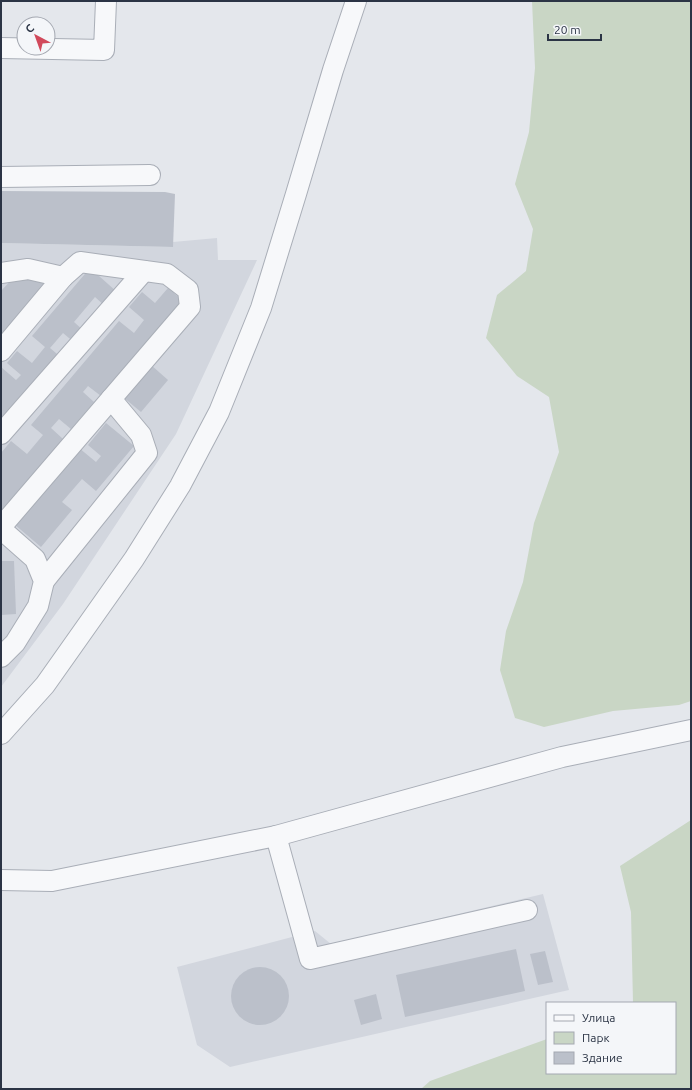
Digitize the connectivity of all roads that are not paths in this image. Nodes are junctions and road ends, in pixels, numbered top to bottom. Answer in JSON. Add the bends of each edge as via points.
{"nodes":[{"id":1,"x":106,"y":1,"type":"edge"},
{"id":2,"x":356,"y":1,"type":"edge"},
{"id":3,"x":1,"y":48,"type":"edge"},
{"id":4,"x":150,"y":176,"type":"dead end"},
{"id":5,"x":1,"y":177,"type":"edge"},
{"id":6,"x":144,"y":271,"type":"junction"},
{"id":7,"x":1,"y":273,"type":"edge"},
{"id":8,"x":63,"y":277,"type":"junction"},
{"id":9,"x":1,"y":351,"type":"edge"},
{"id":10,"x":111,"y":399,"type":"junction"},
{"id":11,"x":1,"y":434,"type":"edge"},
{"id":12,"x":1,"y":528,"type":"edge"},
{"id":13,"x":44,"y":581,"type":"junction"},
{"id":14,"x":1,"y":657,"type":"edge"},
{"id":15,"x":691,"y":730,"type":"edge"},
{"id":16,"x":1,"y":734,"type":"edge"},
{"id":17,"x":276,"y":836,"type":"junction"},
{"id":18,"x":1,"y":880,"type":"edge"},
{"id":19,"x":528,"y":910,"type":"dead end"}],
"edges":[{"from":1,"to":3,"type":"street","via":[[104,50]]},
{"from":2,"to":16,"type":"street","via":[[260,308],[219,412],[180,486],[134,559],[45,685]]},
{"from":4,"to":5,"type":"street"},
{"from":6,"to":8,"type":"street","via":[[80,262]]},
{"from":6,"to":10,"type":"street","via":[[166,274],[188,290],[190,307]]},
{"from":6,"to":11,"type":"street"},
{"from":7,"to":8,"type":"street","via":[[28,269]]},
{"from":8,"to":9,"type":"street"},
{"from":10,"to":12,"type":"street"},
{"from":10,"to":13,"type":"street","via":[[141,435],[147,453]]},
{"from":12,"to":13,"type":"street","via":[[35,559]]},
{"from":13,"to":14,"type":"street","via":[[38,606],[15,643]]},
{"from":15,"to":17,"type":"street","via":[[562,757]]},
{"from":17,"to":18,"type":"street","via":[[52,881]]},
{"from":17,"to":19,"type":"street","via":[[310,959]]}]}
